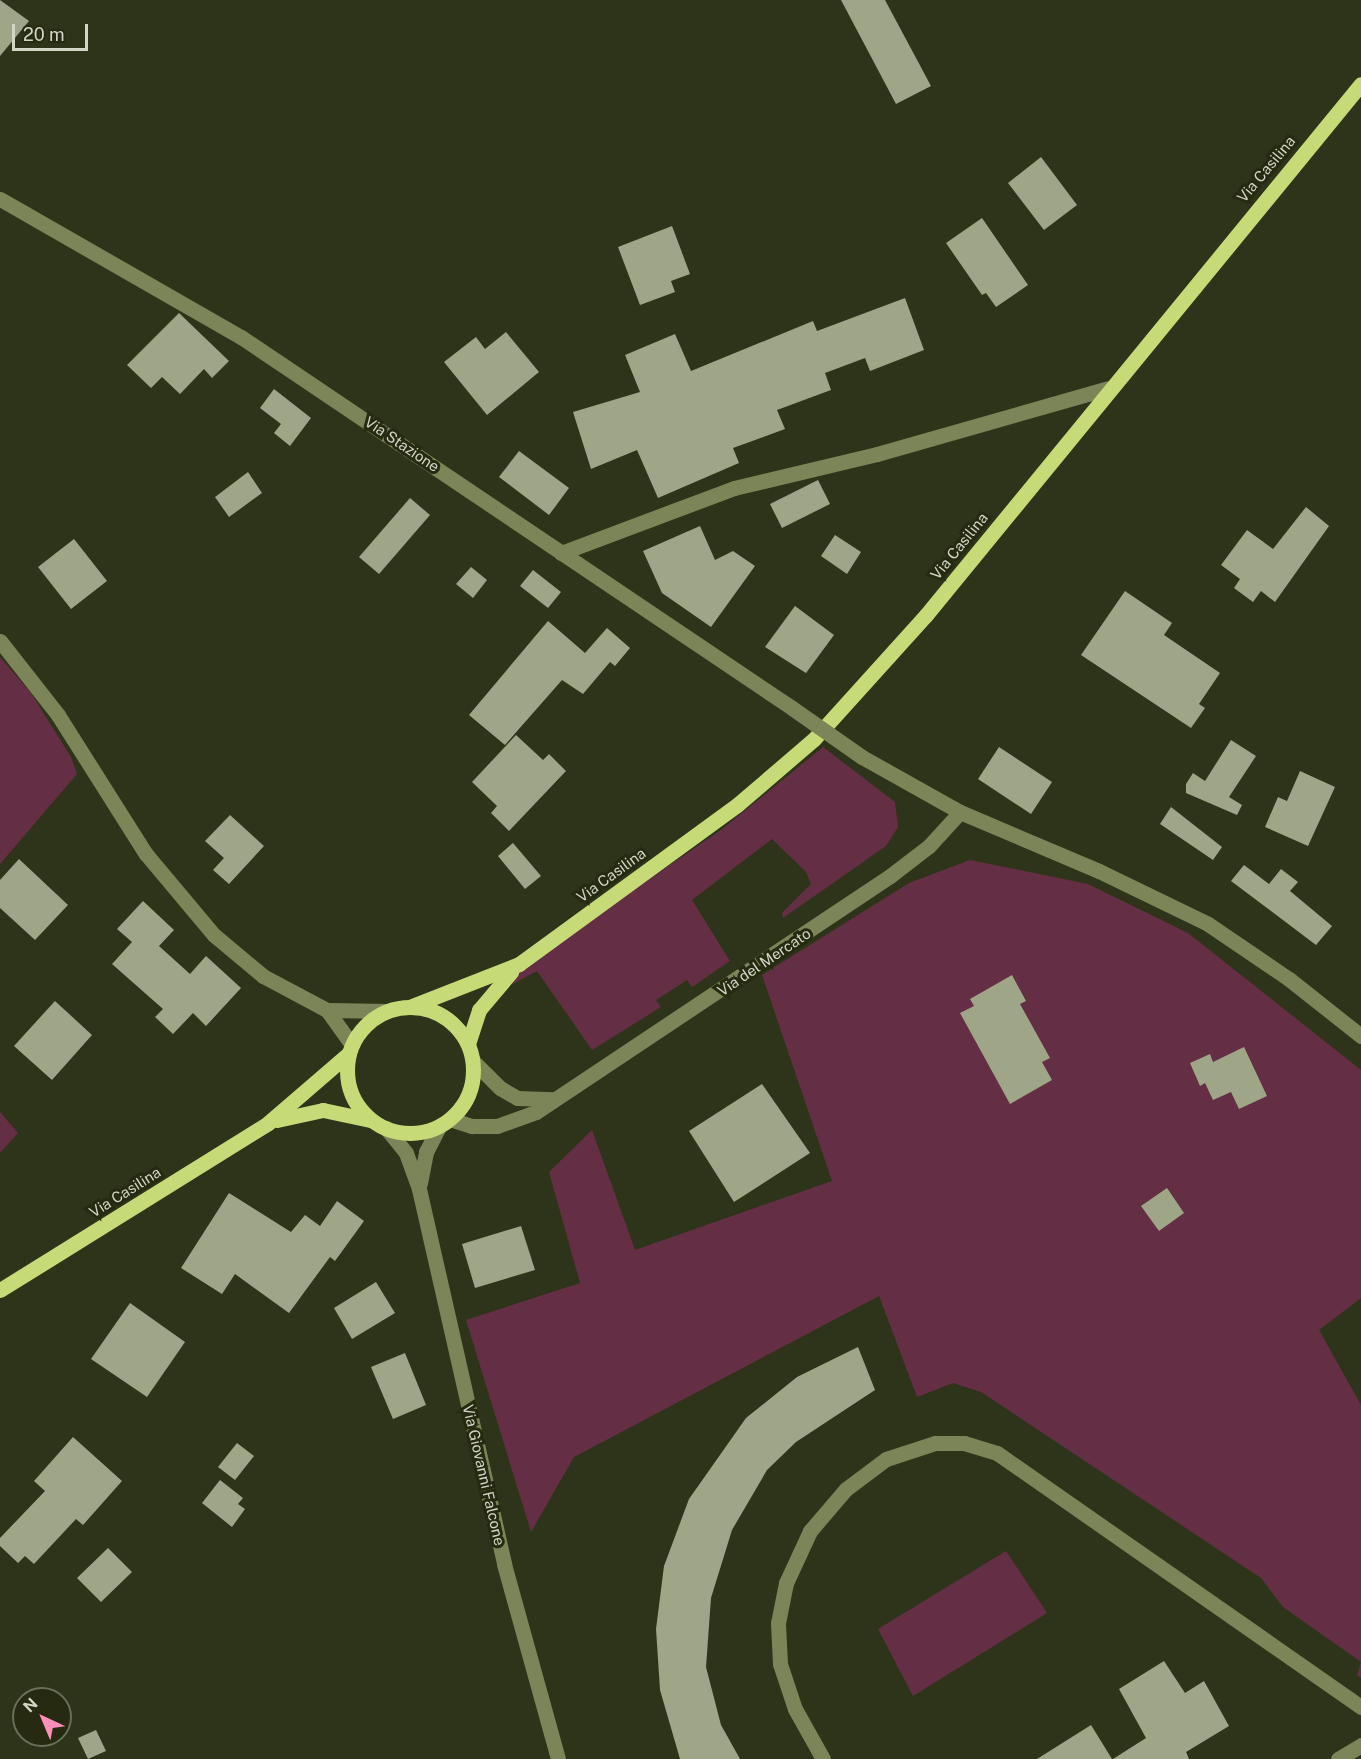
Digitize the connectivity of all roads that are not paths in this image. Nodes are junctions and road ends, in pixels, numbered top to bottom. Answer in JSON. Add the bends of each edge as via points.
{"nodes":[{"id":1,"x":1361,"y":84,"type":"edge"},
{"id":2,"x":0,"y":199,"type":"edge"},
{"id":3,"x":1108,"y":388,"type":"junction"},
{"id":4,"x":561,"y":553,"type":"junction"},
{"id":5,"x":0,"y":641,"type":"edge"},
{"id":6,"x":960,"y":812,"type":"junction"},
{"id":7,"x":519,"y":964,"type":"junction"},
{"id":8,"x":412,"y":1006,"type":"junction"},
{"id":9,"x":327,"y":1010,"type":"junction"},
{"id":10,"x":388,"y":1011,"type":"junction"},
{"id":11,"x":1361,"y":1036,"type":"edge"},
{"id":12,"x":468,"y":1044,"type":"junction"},
{"id":13,"x":351,"y":1049,"type":"junction"},
{"id":14,"x":473,"y":1061,"type":"junction"},
{"id":15,"x":556,"y":1099,"type":"junction"},
{"id":16,"x":445,"y":1122,"type":"junction"},
{"id":17,"x":268,"y":1124,"type":"junction"},
{"id":18,"x":379,"y":1124,"type":"junction"},
{"id":19,"x":419,"y":1189,"type":"junction"},
{"id":20,"x":0,"y":1290,"type":"edge"},
{"id":21,"x":1361,"y":1707,"type":"edge"},
{"id":22,"x":1361,"y":1745,"type":"edge"},
{"id":23,"x":558,"y":1759,"type":"edge"},
{"id":24,"x":823,"y":1759,"type":"edge"},
{"id":25,"x":1338,"y":1759,"type":"edge"}],
"edges":[{"from":1,"to":3,"type":"main road","name":"Via Casilina"},
{"from":2,"to":4,"type":"street","name":"Via Stazione","via":[[241,337]]},
{"from":3,"to":4,"type":"street","via":[[877,454],[734,488]]},
{"from":3,"to":7,"type":"main road","name":"Via Casilina","via":[[914,630],[814,739],[737,805]]},
{"from":4,"to":6,"type":"street","name":"Via Stazione","bridge":true,"via":[[862,757]]},
{"from":5,"to":9,"type":"street","via":[[58,715],[137,841],[200,920],[263,976]]},
{"from":6,"to":11,"type":"street","name":"Via Stazione","via":[[1099,870],[1208,924],[1289,979]]},
{"from":6,"to":15,"type":"street","name":"Via del Mercato","via":[[934,841],[897,871]]},
{"from":7,"to":8,"type":"main road","name":"Via Casilina"},
{"from":7,"to":12,"type":"main road","name":"Via Casilina","via":[[479,1010]]},
{"from":8,"to":10,"type":"main road"},
{"from":8,"to":12,"type":"main road","via":[[446,1017]]},
{"from":9,"to":10,"type":"street"},
{"from":9,"to":13,"type":"street"},
{"from":10,"to":13,"type":"main road","via":[[367,1025]]},
{"from":12,"to":14,"type":"main road"},
{"from":13,"to":17,"type":"main road","name":"Via Casilina"},
{"from":13,"to":18,"type":"main road","via":[[351,1091]]},
{"from":14,"to":15,"type":"street","via":[[500,1088],[517,1098],[533,1102]]},
{"from":14,"to":16,"type":"main road","via":[[472,1083],[464,1103]]},
{"from":15,"to":16,"type":"street","name":"Via del Mercato","via":[[524,1119],[497,1126]]},
{"from":16,"to":18,"type":"main road","via":[[404,1133]]},
{"from":16,"to":19,"type":"street","name":"Via Giovanni Falcone","via":[[426,1152]]},
{"from":17,"to":18,"type":"main road","name":"Via Casilina","via":[[314,1110],[338,1111]]},
{"from":17,"to":20,"type":"main road","name":"Via Casilina"},
{"from":18,"to":19,"type":"street","name":"Via Giovanni Falcone","via":[[406,1153]]},
{"from":19,"to":23,"type":"street","name":"Via Giovanni Falcone","via":[[506,1574]]},
{"from":21,"to":24,"type":"street","via":[[997,1453],[964,1443],[935,1443],[886,1459],[846,1489],[810,1532],[786,1583],[778,1623],[780,1664],[792,1702]]},
{"from":22,"to":25,"type":"street"}]}
